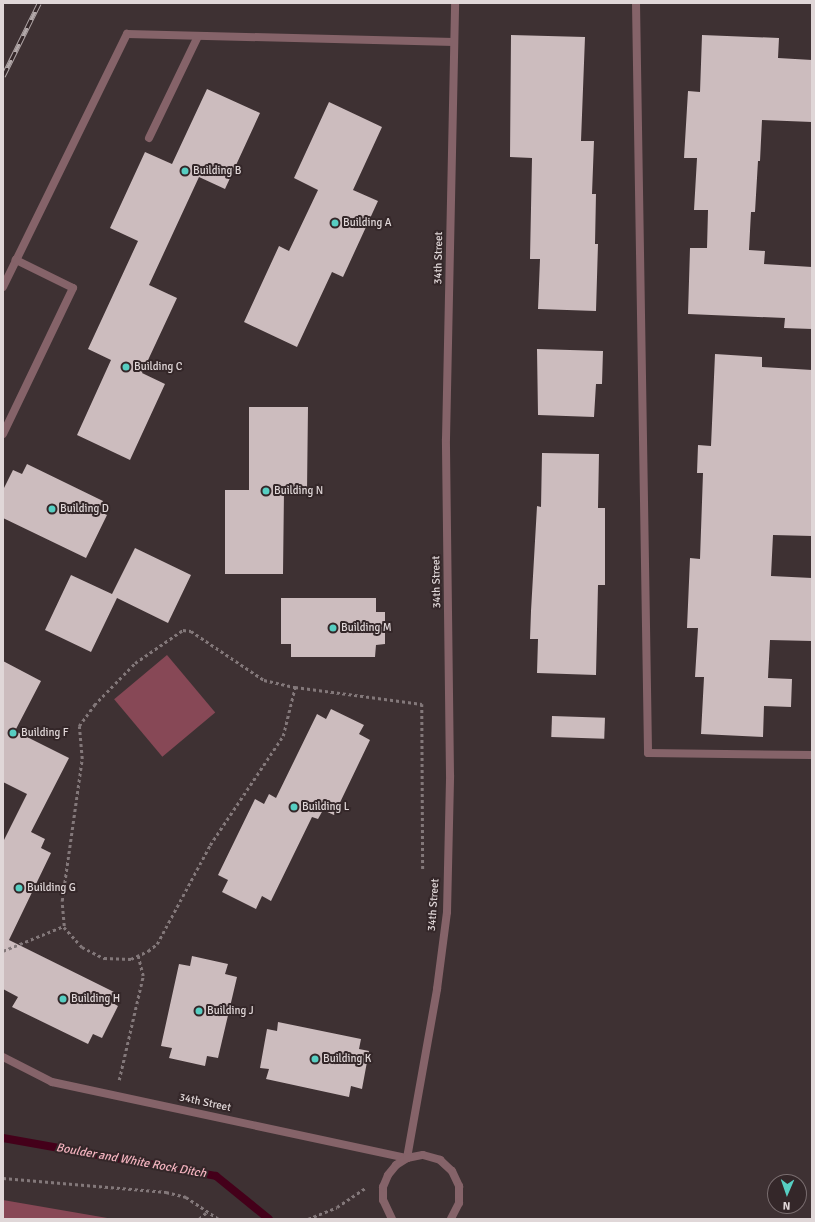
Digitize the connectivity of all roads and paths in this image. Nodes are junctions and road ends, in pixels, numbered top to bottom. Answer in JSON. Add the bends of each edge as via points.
{"nodes":[{"id":1,"x":455,"y":3,"type":"edge"},
{"id":2,"x":636,"y":3,"type":"edge"},
{"id":3,"x":198,"y":36,"type":"junction"},
{"id":4,"x":454,"y":42,"type":"junction"},
{"id":5,"x":149,"y":138,"type":"dead end"},
{"id":6,"x":16,"y":260,"type":"junction"},
{"id":7,"x":3,"y":287,"type":"edge"},
{"id":8,"x":3,"y":434,"type":"edge"},
{"id":9,"x":295,"y":687,"type":"junction"},
{"id":10,"x":812,"y":755,"type":"edge"},
{"id":11,"x":423,"y":869,"type":"dead end"},
{"id":12,"x":64,"y":926,"type":"junction"},
{"id":13,"x":3,"y":951,"type":"edge"},
{"id":14,"x":138,"y":956,"type":"junction"},
{"id":15,"x":3,"y":1057,"type":"edge"},
{"id":16,"x":117,"y":1096,"type":"junction"},
{"id":17,"x":407,"y":1158,"type":"junction"},
{"id":18,"x":3,"y":1178,"type":"edge"},
{"id":19,"x":369,"y":1185,"type":"dead end"},
{"id":20,"x":208,"y":1211,"type":"junction"},
{"id":21,"x":199,"y":1219,"type":"edge"},
{"id":22,"x":219,"y":1219,"type":"edge"},
{"id":23,"x":308,"y":1219,"type":"edge"},
{"id":24,"x":392,"y":1219,"type":"edge"},
{"id":25,"x":451,"y":1219,"type":"edge"}],
"edges":[{"from":1,"to":4,"type":"street","name":"34th Street"},
{"from":2,"to":10,"type":"street","via":[[648,753]]},
{"from":3,"to":4,"type":"street"},
{"from":3,"to":5,"type":"street"},
{"from":3,"to":6,"type":"street","via":[[127,34]]},
{"from":4,"to":17,"type":"street","name":"34th Street","via":[[446,439],[450,775],[447,912],[437,989]]},
{"from":6,"to":7,"type":"street"},
{"from":6,"to":8,"type":"street","via":[[73,288]]},
{"from":9,"to":11,"type":"path","via":[[422,704]]},
{"from":9,"to":12,"type":"path","via":[[264,680],[191,630],[183,630],[135,663],[94,705],[79,726],[82,759],[62,901]]},
{"from":9,"to":14,"type":"path","via":[[283,736],[210,845],[157,944]]},
{"from":12,"to":13,"type":"path"},
{"from":12,"to":14,"type":"path","via":[[82,947],[96,955],[124,960]]},
{"from":14,"to":16,"type":"path","via":[[142,976]]},
{"from":15,"to":16,"type":"street","name":"34th Street","via":[[52,1082]]},
{"from":16,"to":17,"type":"street","name":"34th Street"},
{"from":17,"to":24,"type":"street","via":[[396,1165],[383,1187],[383,1200]]},
{"from":17,"to":25,"type":"street","name":"34th Street","via":[[423,1155],[440,1160],[452,1171],[459,1186],[459,1203]]},
{"from":18,"to":20,"type":"path","via":[[166,1192],[186,1197]]},
{"from":19,"to":23,"type":"path","via":[[337,1207]]},
{"from":20,"to":21,"type":"path"},
{"from":20,"to":22,"type":"path"}]}
